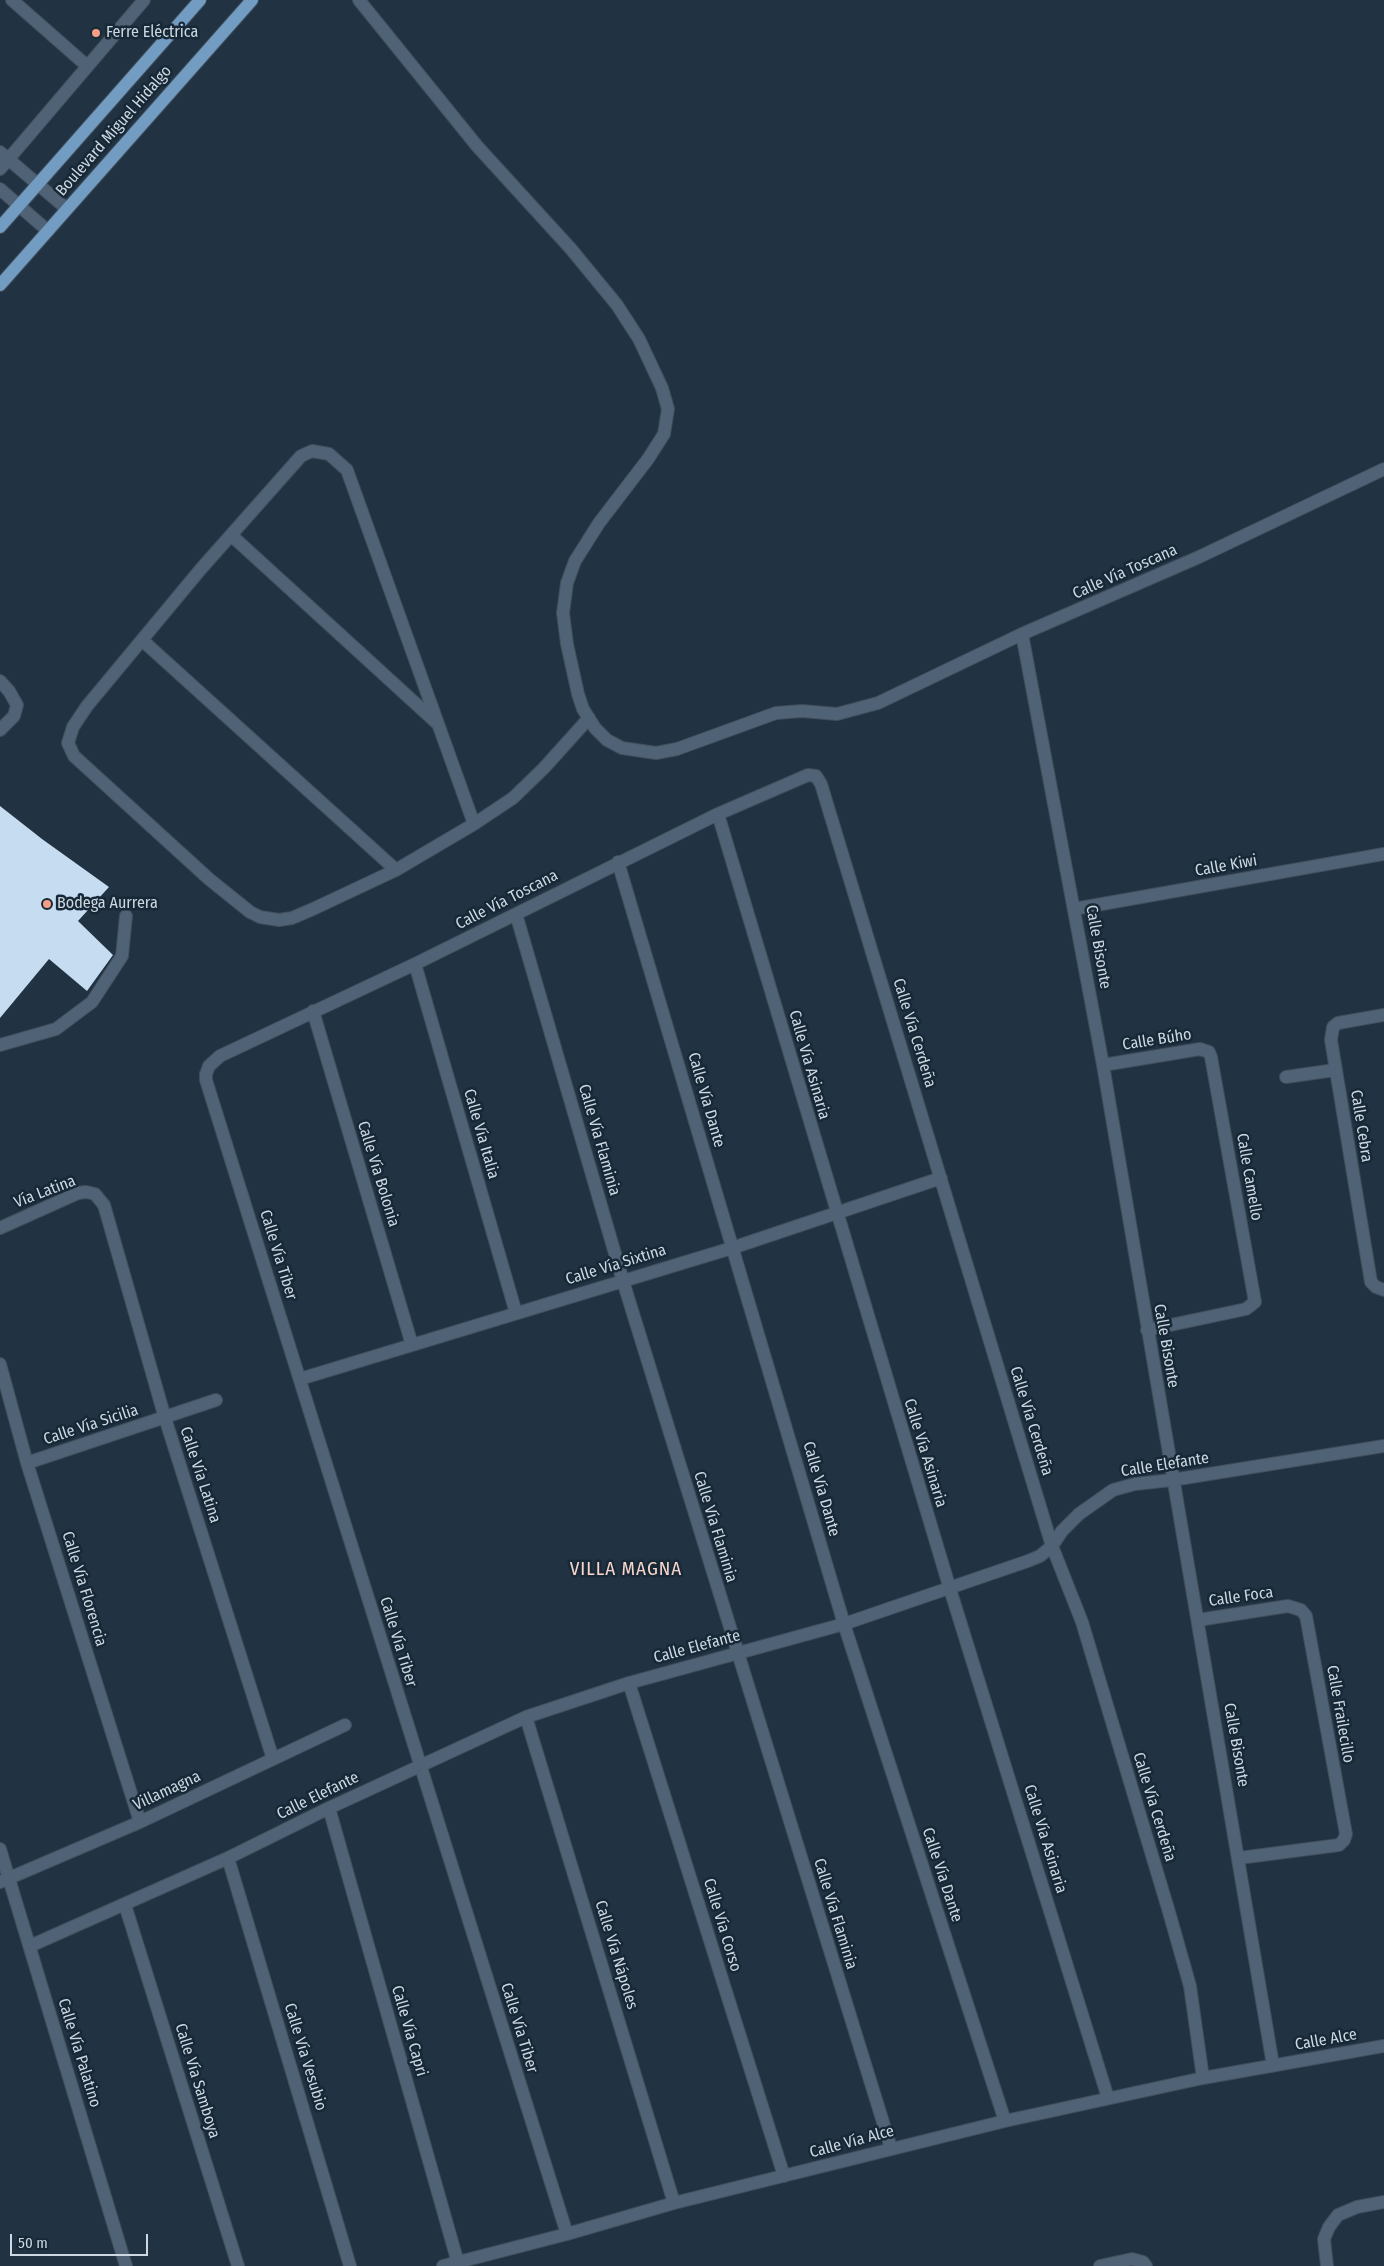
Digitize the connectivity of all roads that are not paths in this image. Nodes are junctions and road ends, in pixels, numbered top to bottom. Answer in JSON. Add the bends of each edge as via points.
{"nodes":[{"id":1,"x":12,"y":0,"type":"edge"},
{"id":2,"x":144,"y":0,"type":"edge"},
{"id":3,"x":200,"y":0,"type":"edge"},
{"id":4,"x":252,"y":0,"type":"edge"},
{"id":5,"x":359,"y":0,"type":"edge"},
{"id":6,"x":86,"y":66,"type":"junction"},
{"id":7,"x":3,"y":160,"type":"edge"},
{"id":8,"x":37,"y":184,"type":"junction"},
{"id":9,"x":0,"y":189,"type":"edge"},
{"id":10,"x":19,"y":205,"type":"junction"},
{"id":11,"x":67,"y":209,"type":"junction"},
{"id":12,"x":0,"y":227,"type":"edge"},
{"id":13,"x":48,"y":231,"type":"junction"},
{"id":14,"x":0,"y":285,"type":"edge"},
{"id":15,"x":1384,"y":469,"type":"edge"},
{"id":16,"x":231,"y":535,"type":"junction"},
{"id":17,"x":1022,"y":634,"type":"junction"},
{"id":18,"x":142,"y":640,"type":"junction"},
{"id":19,"x":0,"y":681,"type":"edge"},
{"id":20,"x":589,"y":718,"type":"junction"},
{"id":21,"x":439,"y":725,"type":"junction"},
{"id":22,"x":0,"y":730,"type":"edge"},
{"id":23,"x":816,"y":776,"type":"joint"},
{"id":24,"x":718,"y":814,"type":"junction"},
{"id":25,"x":474,"y":824,"type":"junction"},
{"id":26,"x":1384,"y":854,"type":"edge"},
{"id":27,"x":618,"y":862,"type":"junction"},
{"id":28,"x":396,"y":870,"type":"junction"},
{"id":29,"x":1074,"y":909,"type":"junction"},
{"id":30,"x":516,"y":914,"type":"junction"},
{"id":31,"x":126,"y":916,"type":"dead end"},
{"id":32,"x":415,"y":964,"type":"junction"},
{"id":33,"x":313,"y":1011,"type":"junction"},
{"id":34,"x":1384,"y":1015,"type":"edge"},
{"id":35,"x":0,"y":1044,"type":"edge"},
{"id":36,"x":1211,"y":1057,"type":"joint"},
{"id":37,"x":214,"y":1060,"type":"joint"},
{"id":38,"x":1103,"y":1065,"type":"junction"},
{"id":39,"x":1335,"y":1070,"type":"junction"},
{"id":40,"x":1286,"y":1077,"type":"dead end"},
{"id":41,"x":941,"y":1178,"type":"junction"},
{"id":42,"x":100,"y":1199,"type":"joint"},
{"id":43,"x":836,"y":1212,"type":"junction"},
{"id":44,"x":0,"y":1228,"type":"edge"},
{"id":45,"x":732,"y":1248,"type":"junction"},
{"id":46,"x":623,"y":1281,"type":"junction"},
{"id":47,"x":1384,"y":1290,"type":"edge"},
{"id":48,"x":516,"y":1313,"type":"junction"},
{"id":49,"x":1147,"y":1330,"type":"junction"},
{"id":50,"x":412,"y":1345,"type":"junction"},
{"id":51,"x":0,"y":1364,"type":"edge"},
{"id":52,"x":300,"y":1379,"type":"junction"},
{"id":53,"x":216,"y":1400,"type":"dead end"},
{"id":54,"x":165,"y":1418,"type":"junction"},
{"id":55,"x":1384,"y":1446,"type":"edge"},
{"id":56,"x":27,"y":1463,"type":"junction"},
{"id":57,"x":1172,"y":1480,"type":"junction"},
{"id":58,"x":1052,"y":1546,"type":"junction"},
{"id":59,"x":950,"y":1589,"type":"junction"},
{"id":60,"x":1288,"y":1606,"type":"joint"},
{"id":61,"x":1198,"y":1620,"type":"junction"},
{"id":62,"x":844,"y":1624,"type":"junction"},
{"id":63,"x":737,"y":1653,"type":"junction"},
{"id":64,"x":629,"y":1682,"type":"junction"},
{"id":65,"x":526,"y":1717,"type":"junction"},
{"id":66,"x":345,"y":1725,"type":"dead end"},
{"id":67,"x":273,"y":1759,"type":"junction"},
{"id":68,"x":420,"y":1766,"type":"junction"},
{"id":69,"x":329,"y":1808,"type":"junction"},
{"id":70,"x":140,"y":1822,"type":"junction"},
{"id":71,"x":0,"y":1849,"type":"edge"},
{"id":72,"x":228,"y":1858,"type":"junction"},
{"id":73,"x":1239,"y":1858,"type":"junction"},
{"id":74,"x":5,"y":1880,"type":"edge"},
{"id":75,"x":125,"y":1905,"type":"junction"},
{"id":76,"x":30,"y":1946,"type":"junction"},
{"id":77,"x":1384,"y":2046,"type":"edge"},
{"id":78,"x":1273,"y":2065,"type":"junction"},
{"id":79,"x":1202,"y":2078,"type":"junction"},
{"id":80,"x":1108,"y":2098,"type":"junction"},
{"id":81,"x":1005,"y":2121,"type":"junction"},
{"id":82,"x":891,"y":2148,"type":"junction"},
{"id":83,"x":784,"y":2176,"type":"junction"},
{"id":84,"x":1384,"y":2202,"type":"edge"},
{"id":85,"x":674,"y":2203,"type":"junction"},
{"id":86,"x":567,"y":2234,"type":"junction"},
{"id":87,"x":458,"y":2263,"type":"junction"},
{"id":88,"x":126,"y":2266,"type":"edge"},
{"id":89,"x":238,"y":2266,"type":"edge"},
{"id":90,"x":350,"y":2266,"type":"edge"},
{"id":91,"x":443,"y":2266,"type":"edge"},
{"id":92,"x":1100,"y":2266,"type":"edge"},
{"id":93,"x":1146,"y":2266,"type":"edge"},
{"id":94,"x":1327,"y":2266,"type":"edge"}],
"edges":[{"from":1,"to":6,"type":"street"},
{"from":2,"to":6,"type":"street"},
{"from":3,"to":8,"type":"main road","name":"Boulevard Miguel Hidalgo"},
{"from":4,"to":11,"type":"main road","name":"Boulevard Miguel Hidalgo"},
{"from":5,"to":20,"type":"street","name":"Calle Vía Toscana","via":[[477,146],[617,305],[639,339],[662,388],[668,409],[664,434],[574,561],[567,583],[563,613],[567,644],[578,694]]},
{"from":6,"to":7,"type":"street"},
{"from":7,"to":8,"type":"street"},
{"from":8,"to":10,"type":"main road","name":"Boulevard Miguel Hidalgo"},
{"from":8,"to":11,"type":"street"},
{"from":9,"to":10,"type":"street"},
{"from":10,"to":12,"type":"main road","name":"Boulevard Miguel Hidalgo"},
{"from":10,"to":13,"type":"street"},
{"from":11,"to":13,"type":"main road","name":"Boulevard Miguel Hidalgo"},
{"from":13,"to":14,"type":"main road","name":"Boulevard Miguel Hidalgo"},
{"from":15,"to":17,"type":"street","name":"Calle Vía Toscana","via":[[1199,557]]},
{"from":16,"to":18,"type":"street"},
{"from":16,"to":21,"type":"street"},
{"from":16,"to":21,"type":"street","via":[[301,456],[312,451],[328,454],[347,470]]},
{"from":17,"to":20,"type":"street","name":"Calle Vía Toscana","via":[[878,703],[837,714],[802,710],[776,713],[677,749],[656,753],[622,748],[607,740]]},
{"from":17,"to":29,"type":"street","name":"Calle Bisonte"},
{"from":18,"to":28,"type":"street"},
{"from":18,"to":28,"type":"street","via":[[87,706],[73,727],[68,743],[74,756],[209,879],[250,912],[279,920],[292,918]]},
{"from":19,"to":22,"type":"street","via":[[17,705],[14,716]]},
{"from":20,"to":25,"type":"street","via":[[513,798]]},
{"from":21,"to":25,"type":"street"},
{"from":23,"to":24,"type":"street","name":"Calle Vía Toscana","via":[[808,775]]},
{"from":23,"to":41,"type":"street","name":"Calle Vía Cerdeña","via":[[822,784]]},
{"from":24,"to":27,"type":"street","name":"Calle Vía Toscana"},
{"from":24,"to":43,"type":"street","name":"Calle Vía Asinaria"},
{"from":25,"to":28,"type":"street"},
{"from":26,"to":29,"type":"street","name":"Calle Kiwi"},
{"from":27,"to":30,"type":"street","name":"Calle Vía Toscana"},
{"from":27,"to":45,"type":"street","name":"Calle Vía Dante"},
{"from":29,"to":38,"type":"street","name":"Calle Bisonte"},
{"from":30,"to":32,"type":"street","name":"Calle Vía Toscana"},
{"from":30,"to":46,"type":"street","name":"Calle Vía Flaminia"},
{"from":31,"to":35,"type":"street","via":[[122,956],[92,1002],[56,1029]]},
{"from":32,"to":33,"type":"street","name":"Calle Vía Toscana"},
{"from":32,"to":48,"type":"street","name":"Calle Vía Italia"},
{"from":33,"to":37,"type":"street","name":"Calle Vía Toscana"},
{"from":33,"to":50,"type":"street","name":"Calle Vía Bolonia"},
{"from":34,"to":39,"type":"street","name":"Calle Cebra","via":[[1338,1023],[1333,1027],[1331,1040]]},
{"from":36,"to":38,"type":"street","name":"Calle Búho","via":[[1209,1052],[1200,1049]]},
{"from":36,"to":49,"type":"street","name":"Calle Camello","via":[[1255,1302],[1246,1309]]},
{"from":37,"to":52,"type":"street","name":"Calle Vía Tiber","via":[[206,1080]]},
{"from":38,"to":49,"type":"street","name":"Calle Bisonte"},
{"from":39,"to":40,"type":"street"},
{"from":39,"to":47,"type":"street","name":"Calle Cebra","via":[[1371,1282]]},
{"from":41,"to":43,"type":"street","name":"Calle Vía Sixtina"},
{"from":41,"to":58,"type":"street","name":"Calle Vía Cerdeña"},
{"from":42,"to":44,"type":"street","name":"Vía Latina","via":[[95,1194],[78,1193]]},
{"from":42,"to":54,"type":"street","name":"Calle Vía Latina"},
{"from":43,"to":45,"type":"street","name":"Calle Vía Sixtina"},
{"from":43,"to":59,"type":"street","name":"Calle Vía Asinaria"},
{"from":45,"to":46,"type":"street","name":"Calle Vía Sixtina"},
{"from":45,"to":62,"type":"street","name":"Calle Vía Dante"},
{"from":46,"to":48,"type":"street","name":"Calle Vía Sixtina"},
{"from":46,"to":63,"type":"street","name":"Calle Vía Flaminia"},
{"from":48,"to":50,"type":"street","name":"Calle Vía Sixtina"},
{"from":49,"to":57,"type":"street","name":"Calle Bisonte"},
{"from":50,"to":52,"type":"street","name":"Calle Vía Sixtina"},
{"from":51,"to":56,"type":"street","name":"Calle Vía Florencia"},
{"from":52,"to":68,"type":"street","name":"Calle Vía Tiber"},
{"from":53,"to":54,"type":"street","name":"Calle Vía Sicilia"},
{"from":54,"to":56,"type":"street","name":"Calle Vía Sicilia"},
{"from":54,"to":67,"type":"street","name":"Calle Vía Latina"},
{"from":55,"to":57,"type":"street","name":"Calle Elefante"},
{"from":56,"to":70,"type":"street","name":"Calle Vía Florencia"},
{"from":57,"to":58,"type":"street","name":"Calle Elefante","via":[[1113,1490],[1079,1514]]},
{"from":57,"to":61,"type":"street","name":"Calle Bisonte"},
{"from":58,"to":59,"type":"street","name":"Calle Elefante","via":[[1028,1562]]},
{"from":58,"to":79,"type":"street","name":"Calle Vía Cerdeña","via":[[1082,1622],[1190,1986]]},
{"from":59,"to":62,"type":"street","name":"Calle Elefante"},
{"from":59,"to":80,"type":"street","name":"Calle Vía Asinaria"},
{"from":60,"to":61,"type":"street","name":"Calle Foca"},
{"from":60,"to":73,"type":"street","name":"Calle Frailecillo","via":[[1306,1616],[1345,1838],[1339,1845]]},
{"from":61,"to":73,"type":"street","name":"Calle Bisonte"},
{"from":62,"to":63,"type":"street","name":"Calle Elefante"},
{"from":62,"to":81,"type":"street","name":"Calle Vía Dante"},
{"from":63,"to":64,"type":"street","name":"Calle Elefante"},
{"from":63,"to":82,"type":"street","name":"Calle Vía Flaminia"},
{"from":64,"to":65,"type":"street","name":"Calle Elefante"},
{"from":64,"to":83,"type":"street","name":"Calle Vía Corso"},
{"from":65,"to":68,"type":"street","name":"Calle Elefante"},
{"from":65,"to":85,"type":"street","name":"Calle Vía Nápoles"},
{"from":66,"to":67,"type":"street","name":"Villamagna"},
{"from":67,"to":70,"type":"street","name":"Villamagna"},
{"from":68,"to":69,"type":"street","name":"Calle Elefante"},
{"from":68,"to":86,"type":"street","name":"Calle Vía Tiber"},
{"from":69,"to":72,"type":"street","name":"Calle Elefante"},
{"from":69,"to":87,"type":"street","name":"Calle Vía Capri"},
{"from":70,"to":74,"type":"street","name":"Villamagna"},
{"from":71,"to":74,"type":"street","name":"Calle Vía Palatino"},
{"from":72,"to":75,"type":"street","name":"Calle Elefante"},
{"from":72,"to":90,"type":"street","name":"Calle Vía Vesubio"},
{"from":73,"to":78,"type":"street","name":"Calle Bisonte"},
{"from":74,"to":76,"type":"street","name":"Calle Vía Palatino"},
{"from":75,"to":76,"type":"street","name":"Calle Elefante"},
{"from":75,"to":89,"type":"street","name":"Calle Vía Samboya"},
{"from":76,"to":88,"type":"street","name":"Calle Vía Palatino"},
{"from":77,"to":78,"type":"street","name":"Calle Alce"},
{"from":78,"to":79,"type":"street","name":"Calle Vía Alce"},
{"from":79,"to":80,"type":"street","name":"Calle Vía Alce"},
{"from":80,"to":81,"type":"street","name":"Calle Vía Alce"},
{"from":81,"to":82,"type":"street","name":"Calle Vía Alce"},
{"from":82,"to":83,"type":"street","name":"Calle Vía Alce"},
{"from":83,"to":85,"type":"street","name":"Calle Vía Alce"},
{"from":84,"to":94,"type":"street","via":[[1357,2206],[1338,2215],[1324,2238]]},
{"from":85,"to":86,"type":"street","name":"Calle Vía Alce"},
{"from":86,"to":87,"type":"street","name":"Calle Vía Alce"},
{"from":87,"to":91,"type":"street","name":"Calle Vía Alce"},
{"from":92,"to":93,"type":"street","via":[[1132,2259]]}]}
